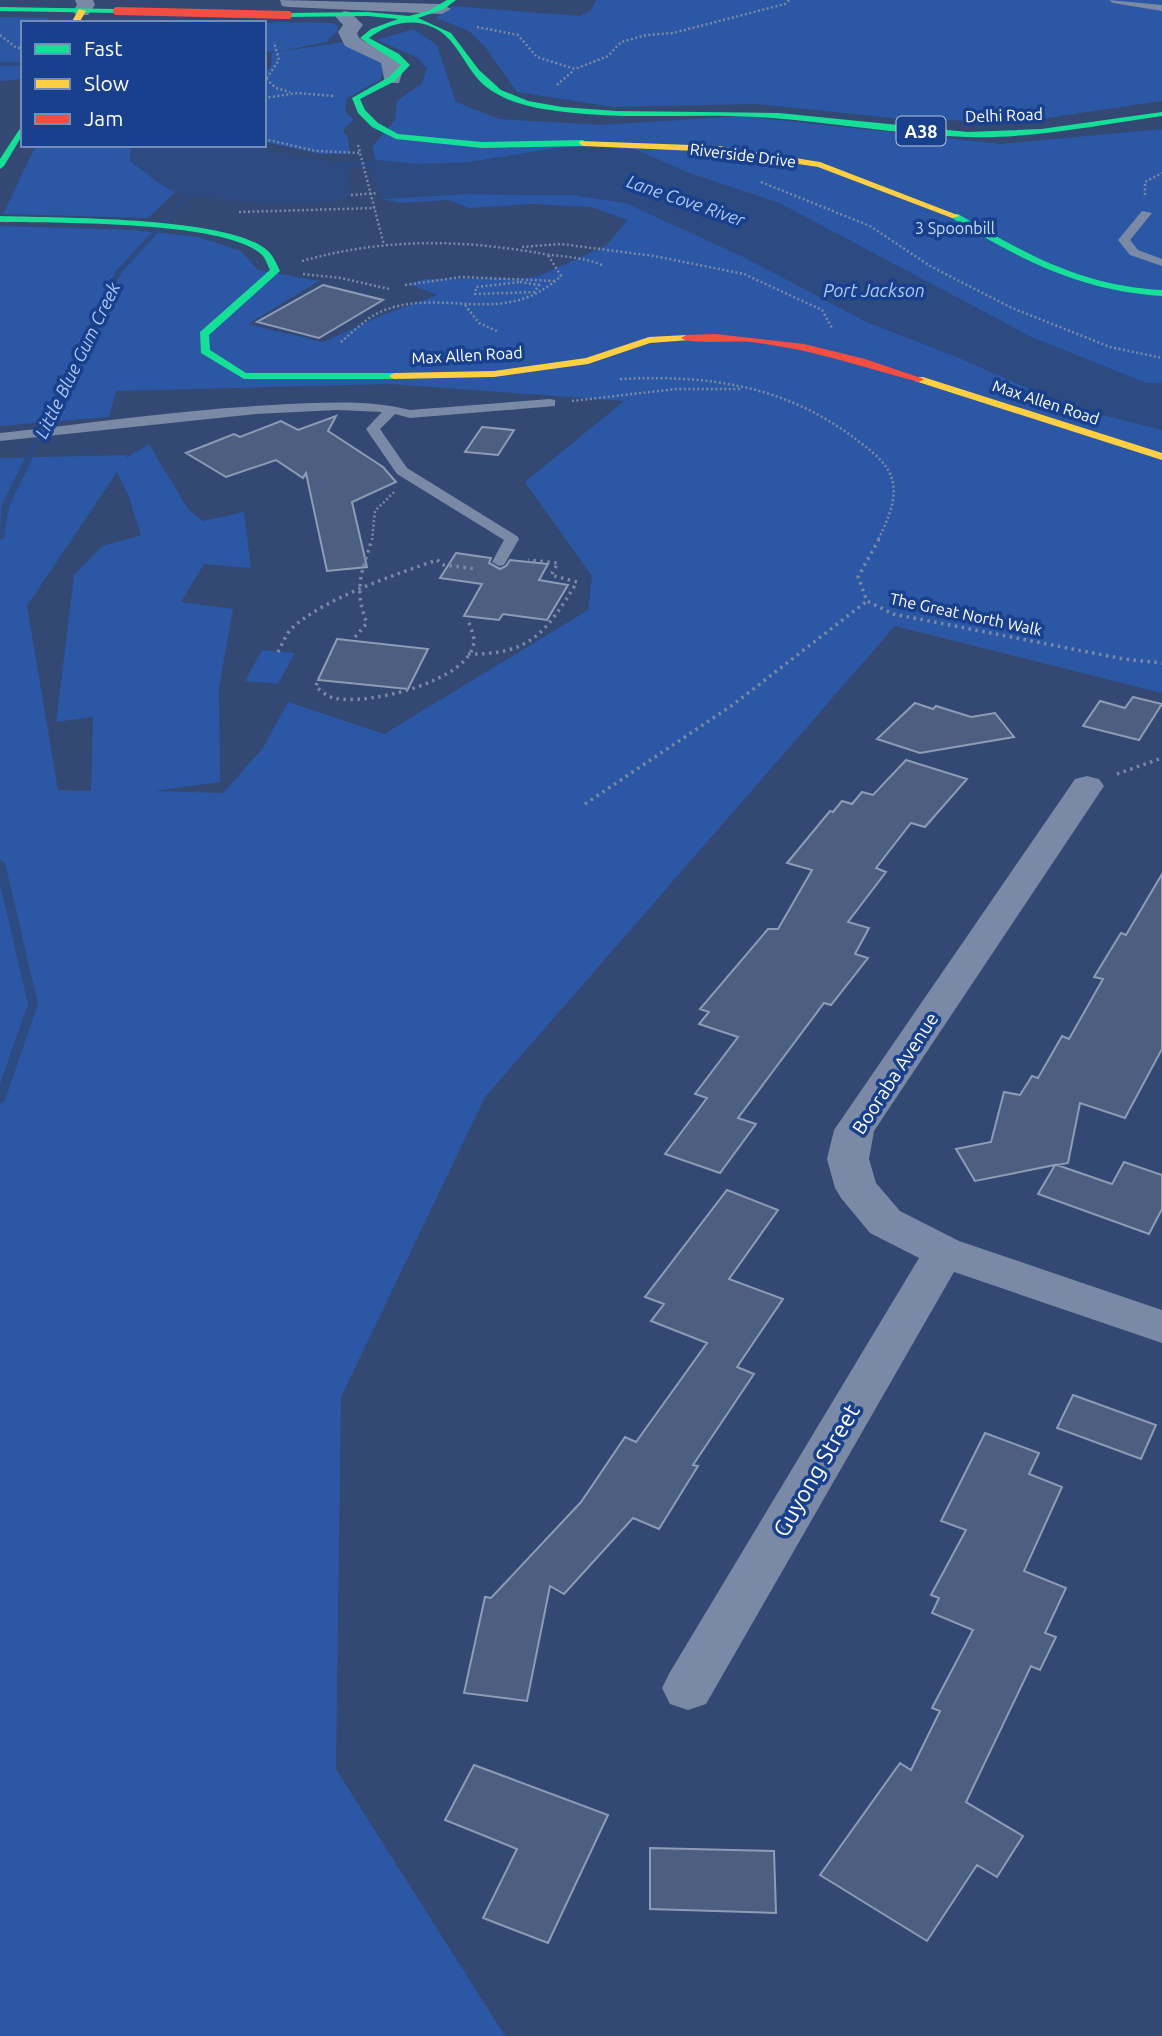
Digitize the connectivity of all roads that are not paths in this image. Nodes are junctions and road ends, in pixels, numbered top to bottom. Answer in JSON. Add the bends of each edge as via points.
{"nodes":[{"id":1,"x":1113,"y":0,"type":"edge"},
{"id":2,"x":443,"y":7,"type":"edge"},
{"id":3,"x":288,"y":8,"type":"edge"},
{"id":4,"x":1162,"y":8,"type":"edge"},
{"id":5,"x":0,"y":9,"type":"edge"},
{"id":6,"x":80,"y":11,"type":"edge"},
{"id":7,"x":344,"y":16,"type":"junction"},
{"id":8,"x":415,"y":20,"type":"junction"},
{"id":9,"x":392,"y":79,"type":"junction"},
{"id":10,"x":1162,"y":114,"type":"edge"},
{"id":11,"x":21,"y":129,"type":"edge"},
{"id":12,"x":0,"y":166,"type":"edge"},
{"id":13,"x":1146,"y":213,"type":"road end"},
{"id":14,"x":0,"y":219,"type":"edge"},
{"id":15,"x":1162,"y":263,"type":"edge"},
{"id":16,"x":1162,"y":293,"type":"edge"},
{"id":17,"x":550,"y":403,"type":"road end"},
{"id":18,"x":393,"y":409,"type":"junction"},
{"id":19,"x":0,"y":437,"type":"edge"},
{"id":20,"x":1162,"y":457,"type":"edge"},
{"id":21,"x":499,"y":562,"type":"dead end"},
{"id":22,"x":1087,"y":786,"type":"road end"},
{"id":23,"x":944,"y":1252,"type":"junction"},
{"id":24,"x":1162,"y":1327,"type":"edge"},
{"id":25,"x":688,"y":1688,"type":"dead end"}],
"edges":[{"from":1,"to":4,"type":"lane"},
{"from":2,"to":3,"type":"street"},
{"from":2,"to":8,"type":"street"},
{"from":3,"to":6,"type":"street","name":"Delhi Road","number":"A38","bridge":true},
{"from":3,"to":7,"type":"street","name":"Delhi Road","number":"A38"},
{"from":5,"to":6,"type":"street","number":"A38"},
{"from":7,"to":8,"type":"street","name":"Delhi Road","number":"A38"},
{"from":7,"to":9,"type":"street","via":[[354,25],[347,32],[352,43],[386,57],[392,63]]},
{"from":8,"to":9,"type":"street","via":[[377,27],[364,38],[404,62],[405,68]]},
{"from":8,"to":10,"type":"street","name":"Delhi Road","number":"A38","via":[[457,42],[472,69],[500,94],[534,105],[581,111],[782,115],[968,135],[1060,130]]},
{"from":9,"to":16,"type":"street","name":"Riverside Drive","via":[[356,98],[374,125],[396,135],[482,145],[608,143],[719,149],[820,165],[946,212],[1027,259],[1083,282]]},
{"from":11,"to":12,"type":"street"},
{"from":13,"to":15,"type":"lane","via":[[1124,240],[1138,255]]},
{"from":14,"to":20,"type":"street","name":"Max Allen Road","via":[[208,231],[237,238],[266,253],[275,271],[204,334],[205,351],[244,376],[494,374],[588,361],[649,340],[708,336],[778,340],[849,356]]},
{"from":17,"to":18,"type":"lane","via":[[410,414]]},
{"from":18,"to":19,"type":"lane","via":[[352,405],[241,410]]},
{"from":18,"to":21,"type":"lane","via":[[373,429],[402,471],[512,539]]},
{"from":22,"to":23,"type":"street","name":"Booraba Avenue","via":[[854,1130],[848,1159],[856,1188],[885,1223]]},
{"from":23,"to":24,"type":"street","name":"Booraba Avenue"},
{"from":23,"to":25,"type":"street","name":"Guyong Street"}]}
